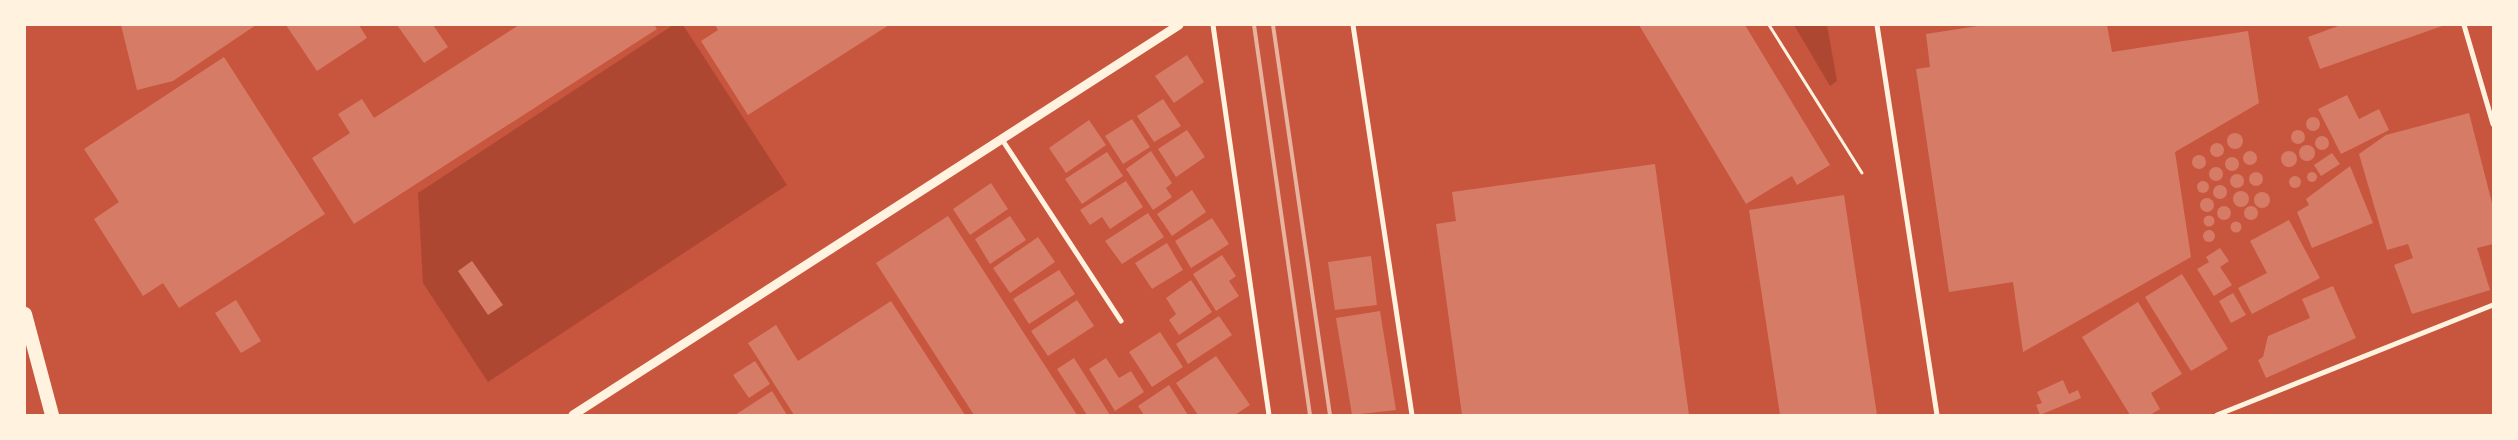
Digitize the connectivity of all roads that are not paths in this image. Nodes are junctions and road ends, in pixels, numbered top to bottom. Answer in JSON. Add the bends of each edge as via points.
{"nodes":[{"id":1,"x":1179,"y":25,"type":"edge"},
{"id":2,"x":1214,"y":25,"type":"edge"},
{"id":3,"x":1353,"y":25,"type":"edge"},
{"id":4,"x":1877,"y":25,"type":"edge"},
{"id":5,"x":2464,"y":25,"type":"edge"},
{"id":6,"x":2493,"y":124,"type":"edge"},
{"id":7,"x":1001,"y":138,"type":"junction"},
{"id":8,"x":2493,"y":305,"type":"edge"},
{"id":9,"x":25,"y":314,"type":"edge"},
{"id":10,"x":1120,"y":321,"type":"dead end"},
{"id":11,"x":52,"y":415,"type":"edge"},
{"id":12,"x":573,"y":415,"type":"edge"},
{"id":13,"x":1269,"y":415,"type":"edge"},
{"id":14,"x":1412,"y":415,"type":"edge"},
{"id":15,"x":1938,"y":415,"type":"edge"},
{"id":16,"x":2218,"y":415,"type":"edge"}],
"edges":[{"from":1,"to":7,"type":"street"},
{"from":2,"to":13,"type":"street"},
{"from":3,"to":14,"type":"street"},
{"from":4,"to":15,"type":"street"},
{"from":5,"to":6,"type":"street"},
{"from":7,"to":10,"type":"street"},
{"from":7,"to":12,"type":"street"},
{"from":8,"to":16,"type":"street"},
{"from":9,"to":11,"type":"highway"}]}
